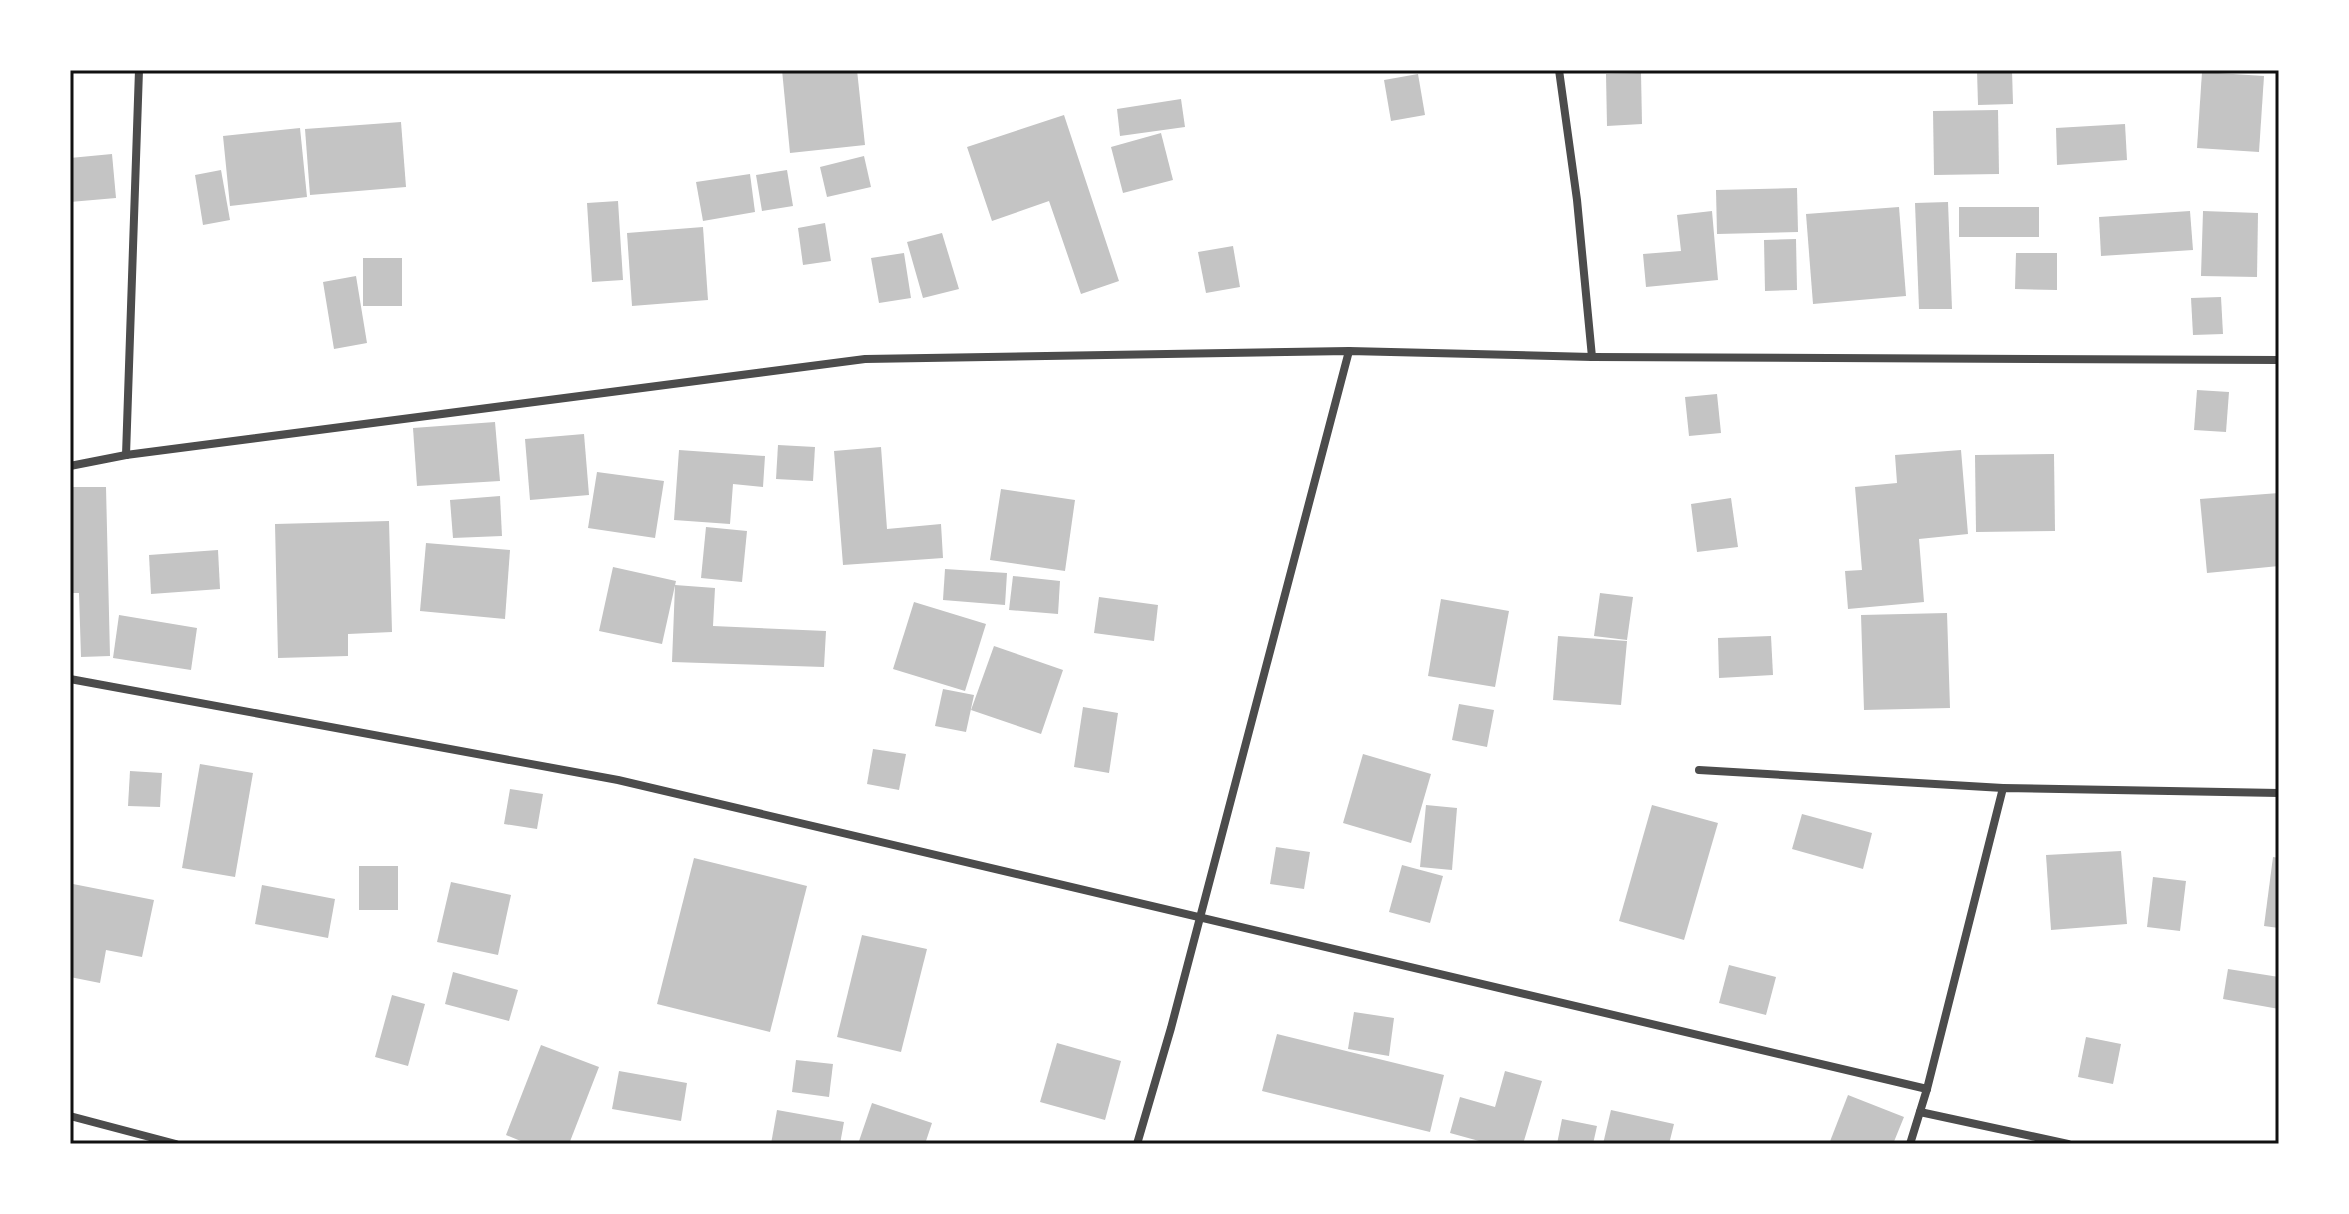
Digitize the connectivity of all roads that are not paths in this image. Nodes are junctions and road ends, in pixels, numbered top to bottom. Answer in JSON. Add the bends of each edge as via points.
{"nodes":[{"id":1,"x":139,"y":70,"type":"edge"},
{"id":2,"x":1559,"y":70,"type":"edge"},
{"id":3,"x":1349,"y":351,"type":"junction"},
{"id":4,"x":1592,"y":357,"type":"junction"},
{"id":5,"x":2279,"y":360,"type":"edge"},
{"id":6,"x":126,"y":455,"type":"junction"},
{"id":7,"x":70,"y":466,"type":"edge"},
{"id":8,"x":70,"y":679,"type":"edge"},
{"id":9,"x":1699,"y":770,"type":"dead end"},
{"id":10,"x":2003,"y":788,"type":"junction"},
{"id":11,"x":2279,"y":793,"type":"edge"},
{"id":12,"x":1199,"y":918,"type":"junction"},
{"id":13,"x":1927,"y":1089,"type":"junction"},
{"id":14,"x":1920,"y":1112,"type":"junction"},
{"id":15,"x":70,"y":1116,"type":"edge"},
{"id":16,"x":176,"y":1144,"type":"edge"},
{"id":17,"x":1137,"y":1144,"type":"edge"},
{"id":18,"x":1910,"y":1144,"type":"edge"},
{"id":19,"x":2068,"y":1144,"type":"edge"}],
"edges":[{"from":1,"to":6,"type":"street"},
{"from":2,"to":4,"type":"street"},
{"from":3,"to":4,"type":"street"},
{"from":3,"to":6,"type":"street","via":[[865,359]]},
{"from":3,"to":12,"type":"street"},
{"from":4,"to":5,"type":"street"},
{"from":6,"to":7,"type":"street"},
{"from":8,"to":12,"type":"street","via":[[618,780]]},
{"from":9,"to":10,"type":"street"},
{"from":10,"to":11,"type":"street"},
{"from":10,"to":13,"type":"street"},
{"from":12,"to":13,"type":"street"},
{"from":12,"to":17,"type":"street"},
{"from":13,"to":14,"type":"street"},
{"from":14,"to":18,"type":"street"},
{"from":14,"to":19,"type":"street"},
{"from":15,"to":16,"type":"street"}]}
